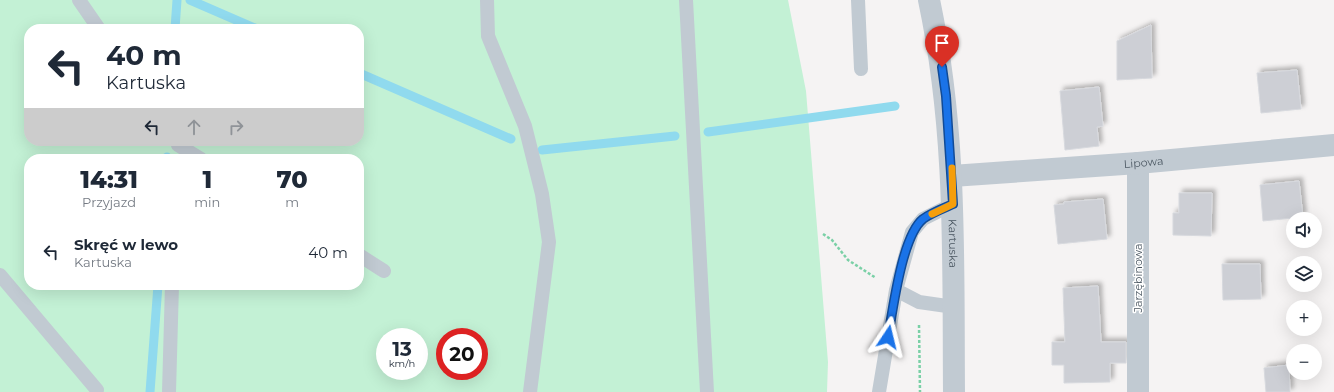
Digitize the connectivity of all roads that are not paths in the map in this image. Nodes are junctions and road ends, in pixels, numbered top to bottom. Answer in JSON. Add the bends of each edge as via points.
{"nodes":[{"id":1,"x":79,"y":0,"type":"edge"},
{"id":2,"x":487,"y":0,"type":"edge"},
{"id":3,"x":686,"y":0,"type":"edge"},
{"id":4,"x":858,"y":0,"type":"edge"},
{"id":5,"x":929,"y":0,"type":"edge"},
{"id":6,"x":96,"y":24,"type":"edge"},
{"id":7,"x":861,"y":69,"type":"dead end"},
{"id":8,"x":1334,"y":144,"type":"edge"},
{"id":9,"x":181,"y":146,"type":"edge"},
{"id":10,"x":193,"y":154,"type":"edge"},
{"id":11,"x":1138,"y":163,"type":"junction"},
{"id":12,"x":952,"y":176,"type":"junction"},
{"id":13,"x":953,"y":204,"type":"junction"},
{"id":14,"x":364,"y":258,"type":"edge"},
{"id":15,"x":384,"y":270,"type":"dead end"},
{"id":16,"x":0,"y":275,"type":"edge"},
{"id":17,"x":172,"y":290,"type":"edge"},
{"id":18,"x":896,"y":290,"type":"junction"},
{"id":19,"x":954,"y":307,"type":"junction"},
{"id":20,"x":97,"y":390,"type":"dead end"},
{"id":21,"x":169,"y":392,"type":"edge"},
{"id":22,"x":530,"y":392,"type":"edge"},
{"id":23,"x":707,"y":392,"type":"edge"},
{"id":24,"x":879,"y":392,"type":"edge"},
{"id":25,"x":954,"y":392,"type":"edge"},
{"id":26,"x":1138,"y":392,"type":"edge"}],
"edges":[{"from":1,"to":6,"type":"lane"},
{"from":2,"to":22,"type":"lane","via":[[488,36],[525,126],[542,194],[549,242]]},
{"from":3,"to":23,"type":"lane"},
{"from":4,"to":7,"type":"lane"},
{"from":5,"to":12,"type":"street","name":"Kartuska","via":[[946,96]]},
{"from":8,"to":11,"type":"street","name":"Lipowa"},
{"from":9,"to":10,"type":"lane"},
{"from":11,"to":12,"type":"street","name":"Lipowa"},
{"from":11,"to":26,"type":"street","name":"Jarzębinowa"},
{"from":12,"to":13,"type":"street","name":"Kartuska"},
{"from":13,"to":18,"type":"lane","via":[[923,219],[912,232]]},
{"from":13,"to":19,"type":"street","name":"Kartuska"},
{"from":14,"to":15,"type":"lane"},
{"from":16,"to":20,"type":"lane"},
{"from":17,"to":21,"type":"lane"},
{"from":18,"to":19,"type":"lane","via":[[919,302]]},
{"from":18,"to":24,"type":"lane"},
{"from":19,"to":25,"type":"street","name":"Kartuska"}]}
